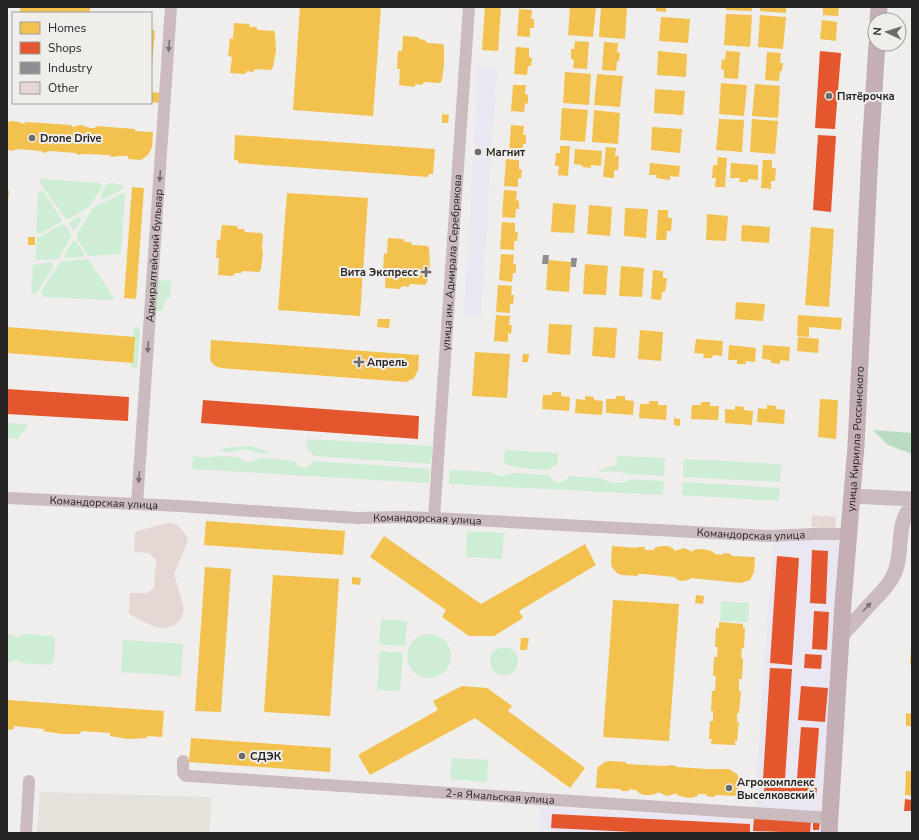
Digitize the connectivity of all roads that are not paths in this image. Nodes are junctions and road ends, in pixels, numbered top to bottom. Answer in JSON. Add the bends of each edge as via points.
{"nodes":[{"id":1,"x":171,"y":7,"type":"edge"},
{"id":2,"x":469,"y":7,"type":"edge"},
{"id":3,"x":876,"y":52,"type":"edge"},
{"id":4,"x":852,"y":496,"type":"junction"},
{"id":5,"x":7,"y":498,"type":"edge"},
{"id":6,"x":912,"y":499,"type":"edge"},
{"id":7,"x":137,"y":504,"type":"junction"},
{"id":8,"x":912,"y":506,"type":"edge"},
{"id":9,"x":434,"y":518,"type":"junction"},
{"id":10,"x":848,"y":534,"type":"junction"},
{"id":11,"x":841,"y":636,"type":"junction"},
{"id":12,"x":183,"y":761,"type":"dead end"},
{"id":13,"x":30,"y":782,"type":"dead end"},
{"id":14,"x":830,"y":825,"type":"edge"},
{"id":15,"x":26,"y":833,"type":"edge"}],
"edges":[{"from":1,"to":7,"type":"street","name":"Адмиралтейский бульвар","one_way":true},
{"from":2,"to":9,"type":"street","name":"улица им. Адмирала Серебрякова"},
{"from":3,"to":4,"type":"main road","name":"улица Кирилла Россинского"},
{"from":4,"to":6,"type":"street"},
{"from":4,"to":10,"type":"main road","name":"улица Кирилла Россинского"},
{"from":5,"to":7,"type":"street","name":"Командорская улица"},
{"from":7,"to":9,"type":"street","name":"Командорская улица","via":[[357,518]]},
{"from":11,"to":8,"type":"street","one_way":true,"via":[[894,576],[904,520]]},
{"from":9,"to":10,"type":"street","name":"Командорская улица","via":[[769,536]]},
{"from":10,"to":11,"type":"main road","name":"улица Кирилла Россинского"},
{"from":11,"to":14,"type":"main road","name":"улица Кирилла Россинского"},
{"from":12,"to":14,"type":"street","name":"2-я Ямальская улица","via":[[183,773],[186,776]]},
{"from":13,"to":15,"type":"street"}]}
